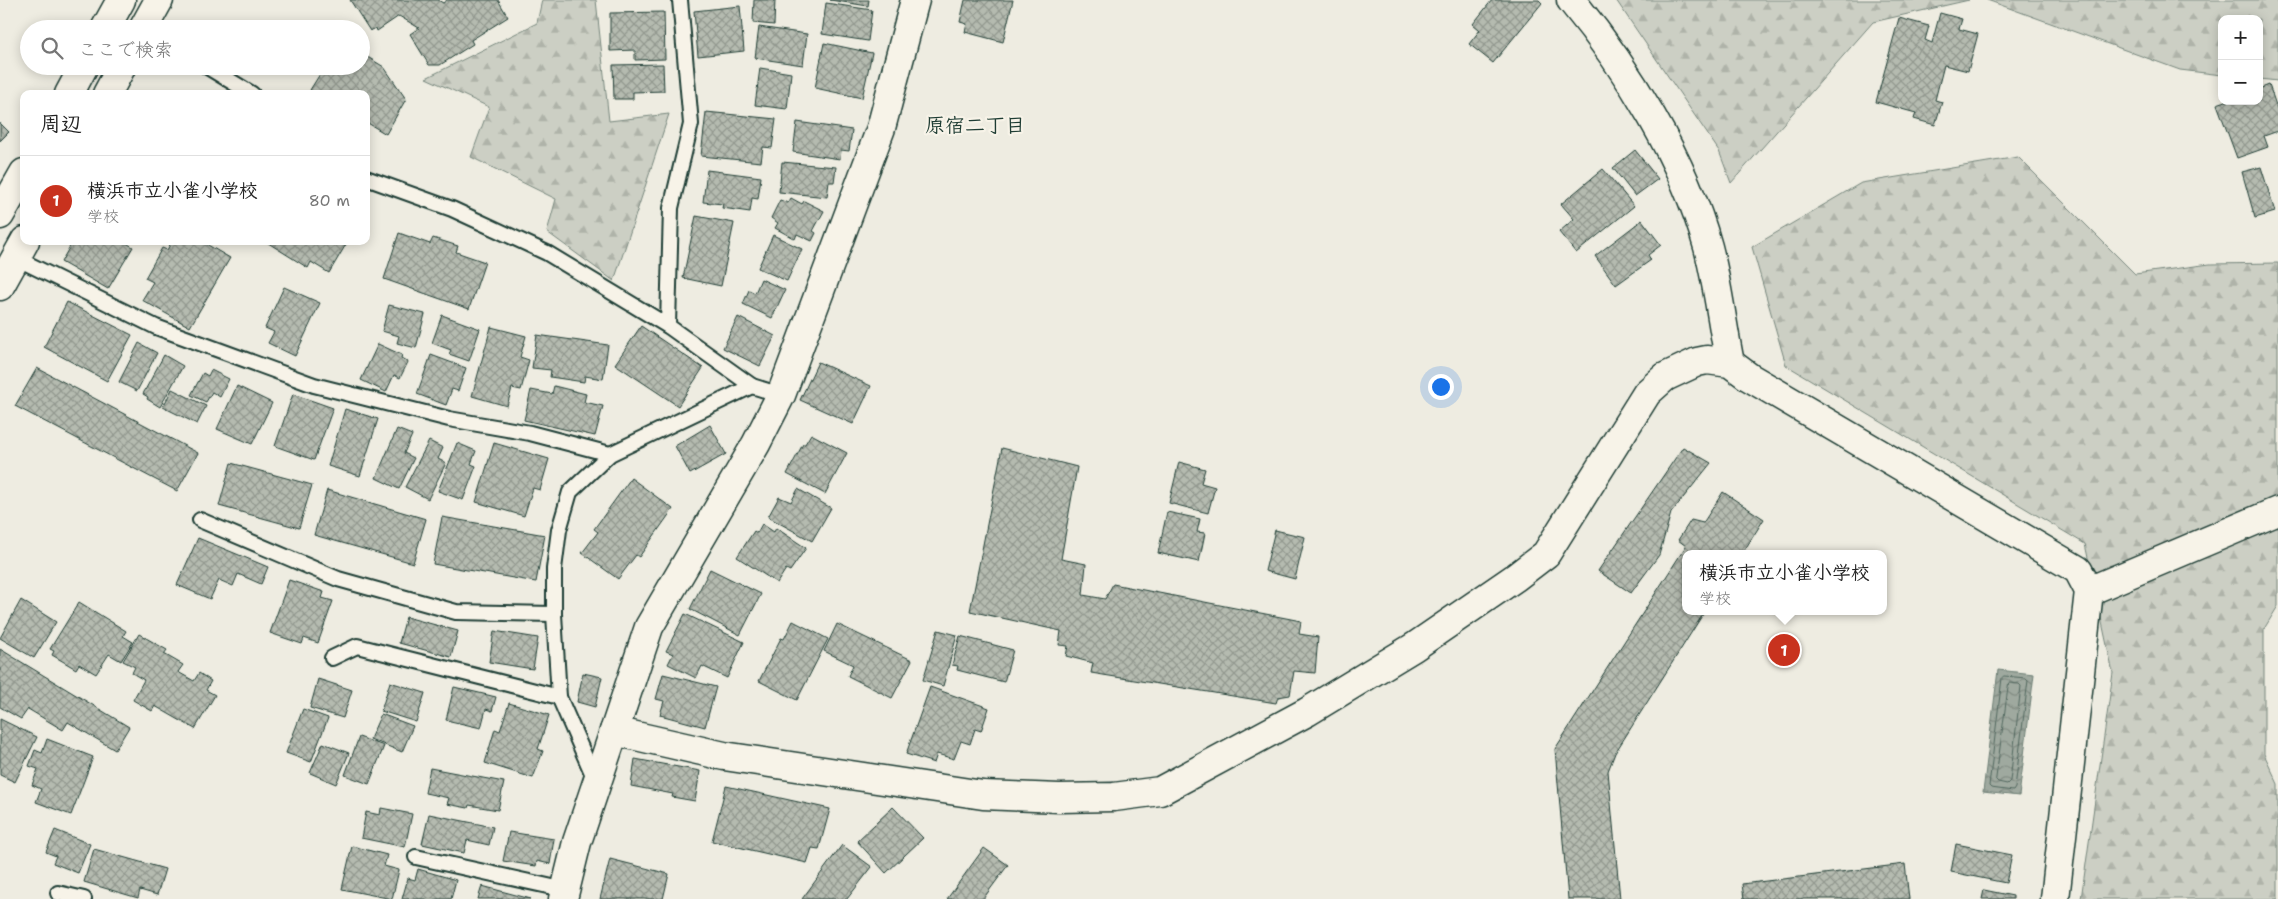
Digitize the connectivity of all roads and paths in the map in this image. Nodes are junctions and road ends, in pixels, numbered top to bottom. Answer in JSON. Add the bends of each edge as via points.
{"nodes":[{"id":1,"x":122,"y":0,"type":"edge"},
{"id":2,"x":159,"y":0,"type":"edge"},
{"id":3,"x":680,"y":0,"type":"edge"},
{"id":4,"x":915,"y":0,"type":"edge"},
{"id":5,"x":1571,"y":0,"type":"edge"},
{"id":6,"x":110,"y":20,"type":"edge"},
{"id":7,"x":148,"y":20,"type":"edge"},
{"id":8,"x":79,"y":75,"type":"edge"},
{"id":9,"x":117,"y":75,"type":"edge"},
{"id":10,"x":221,"y":75,"type":"edge"},
{"id":11,"x":70,"y":90,"type":"edge"},
{"id":12,"x":109,"y":90,"type":"edge"},
{"id":13,"x":245,"y":90,"type":"edge"},
{"id":14,"x":370,"y":179,"type":"edge"},
{"id":15,"x":20,"y":180,"type":"edge"},
{"id":16,"x":0,"y":215,"type":"edge"},
{"id":17,"x":20,"y":250,"type":"edge"},
{"id":18,"x":0,"y":286,"type":"edge"},
{"id":19,"x":0,"y":293,"type":"edge"},
{"id":20,"x":668,"y":326,"type":"junction"},
{"id":21,"x":1730,"y":363,"type":"junction"},
{"id":22,"x":752,"y":386,"type":"junction"},
{"id":23,"x":781,"y":395,"type":"junction"},
{"id":24,"x":610,"y":454,"type":"junction"},
{"id":25,"x":2278,"y":511,"type":"edge"},
{"id":26,"x":200,"y":520,"type":"dead end"},
{"id":27,"x":2089,"y":591,"type":"junction"},
{"id":28,"x":554,"y":614,"type":"junction"},
{"id":29,"x":332,"y":658,"type":"dead end"},
{"id":30,"x":559,"y":697,"type":"junction"},
{"id":31,"x":614,"y":731,"type":"junction"},
{"id":32,"x":597,"y":782,"type":"junction"},
{"id":33,"x":416,"y":857,"type":"dead end"},
{"id":34,"x":58,"y":893,"type":"dead end"},
{"id":35,"x":565,"y":895,"type":"edge"},
{"id":36,"x":84,"y":899,"type":"edge"},
{"id":37,"x":2056,"y":899,"type":"edge"}],
"edges":[{"from":1,"to":6,"type":"main road"},
{"from":2,"to":7,"type":"main road"},
{"from":3,"to":20,"type":"lane","via":[[691,124],[671,208]]},
{"from":4,"to":23,"type":"main road","via":[[881,128]]},
{"from":5,"to":21,"type":"main road","via":[[1636,88],[1689,194],[1708,247]]},
{"from":8,"to":11,"type":"main road"},
{"from":9,"to":12,"type":"main road"},
{"from":10,"to":13,"type":"lane"},
{"from":14,"to":20,"type":"lane","via":[[452,210],[547,253]]},
{"from":15,"to":16,"type":"main road"},
{"from":17,"to":18,"type":"main road"},
{"from":17,"to":19,"type":"main road"},
{"from":17,"to":24,"type":"lane","via":[[156,327],[314,385]]},
{"from":20,"to":22,"type":"lane"},
{"from":21,"to":27,"type":"main road","via":[[2078,570]]},
{"from":21,"to":31,"type":"main road","via":[[1707,360],[1683,367],[1647,393],[1546,554],[1516,578],[1306,712],[1160,791],[1059,798],[983,795],[724,756]]},
{"from":22,"to":23,"type":"lane"},
{"from":22,"to":24,"type":"lane"},
{"from":23,"to":31,"type":"main road","via":[[756,444],[648,627]]},
{"from":24,"to":28,"type":"lane","via":[[570,492],[559,530],[554,570]]},
{"from":25,"to":27,"type":"main road"},
{"from":26,"to":28,"type":"lane","via":[[338,579],[456,612]]},
{"from":27,"to":37,"type":"main road"},
{"from":28,"to":30,"type":"lane"},
{"from":29,"to":30,"type":"lane","via":[[357,646]]},
{"from":30,"to":32,"type":"lane"},
{"from":31,"to":32,"type":"main road"},
{"from":32,"to":35,"type":"main road"},
{"from":33,"to":35,"type":"lane"},
{"from":34,"to":36,"type":"lane"}]}
